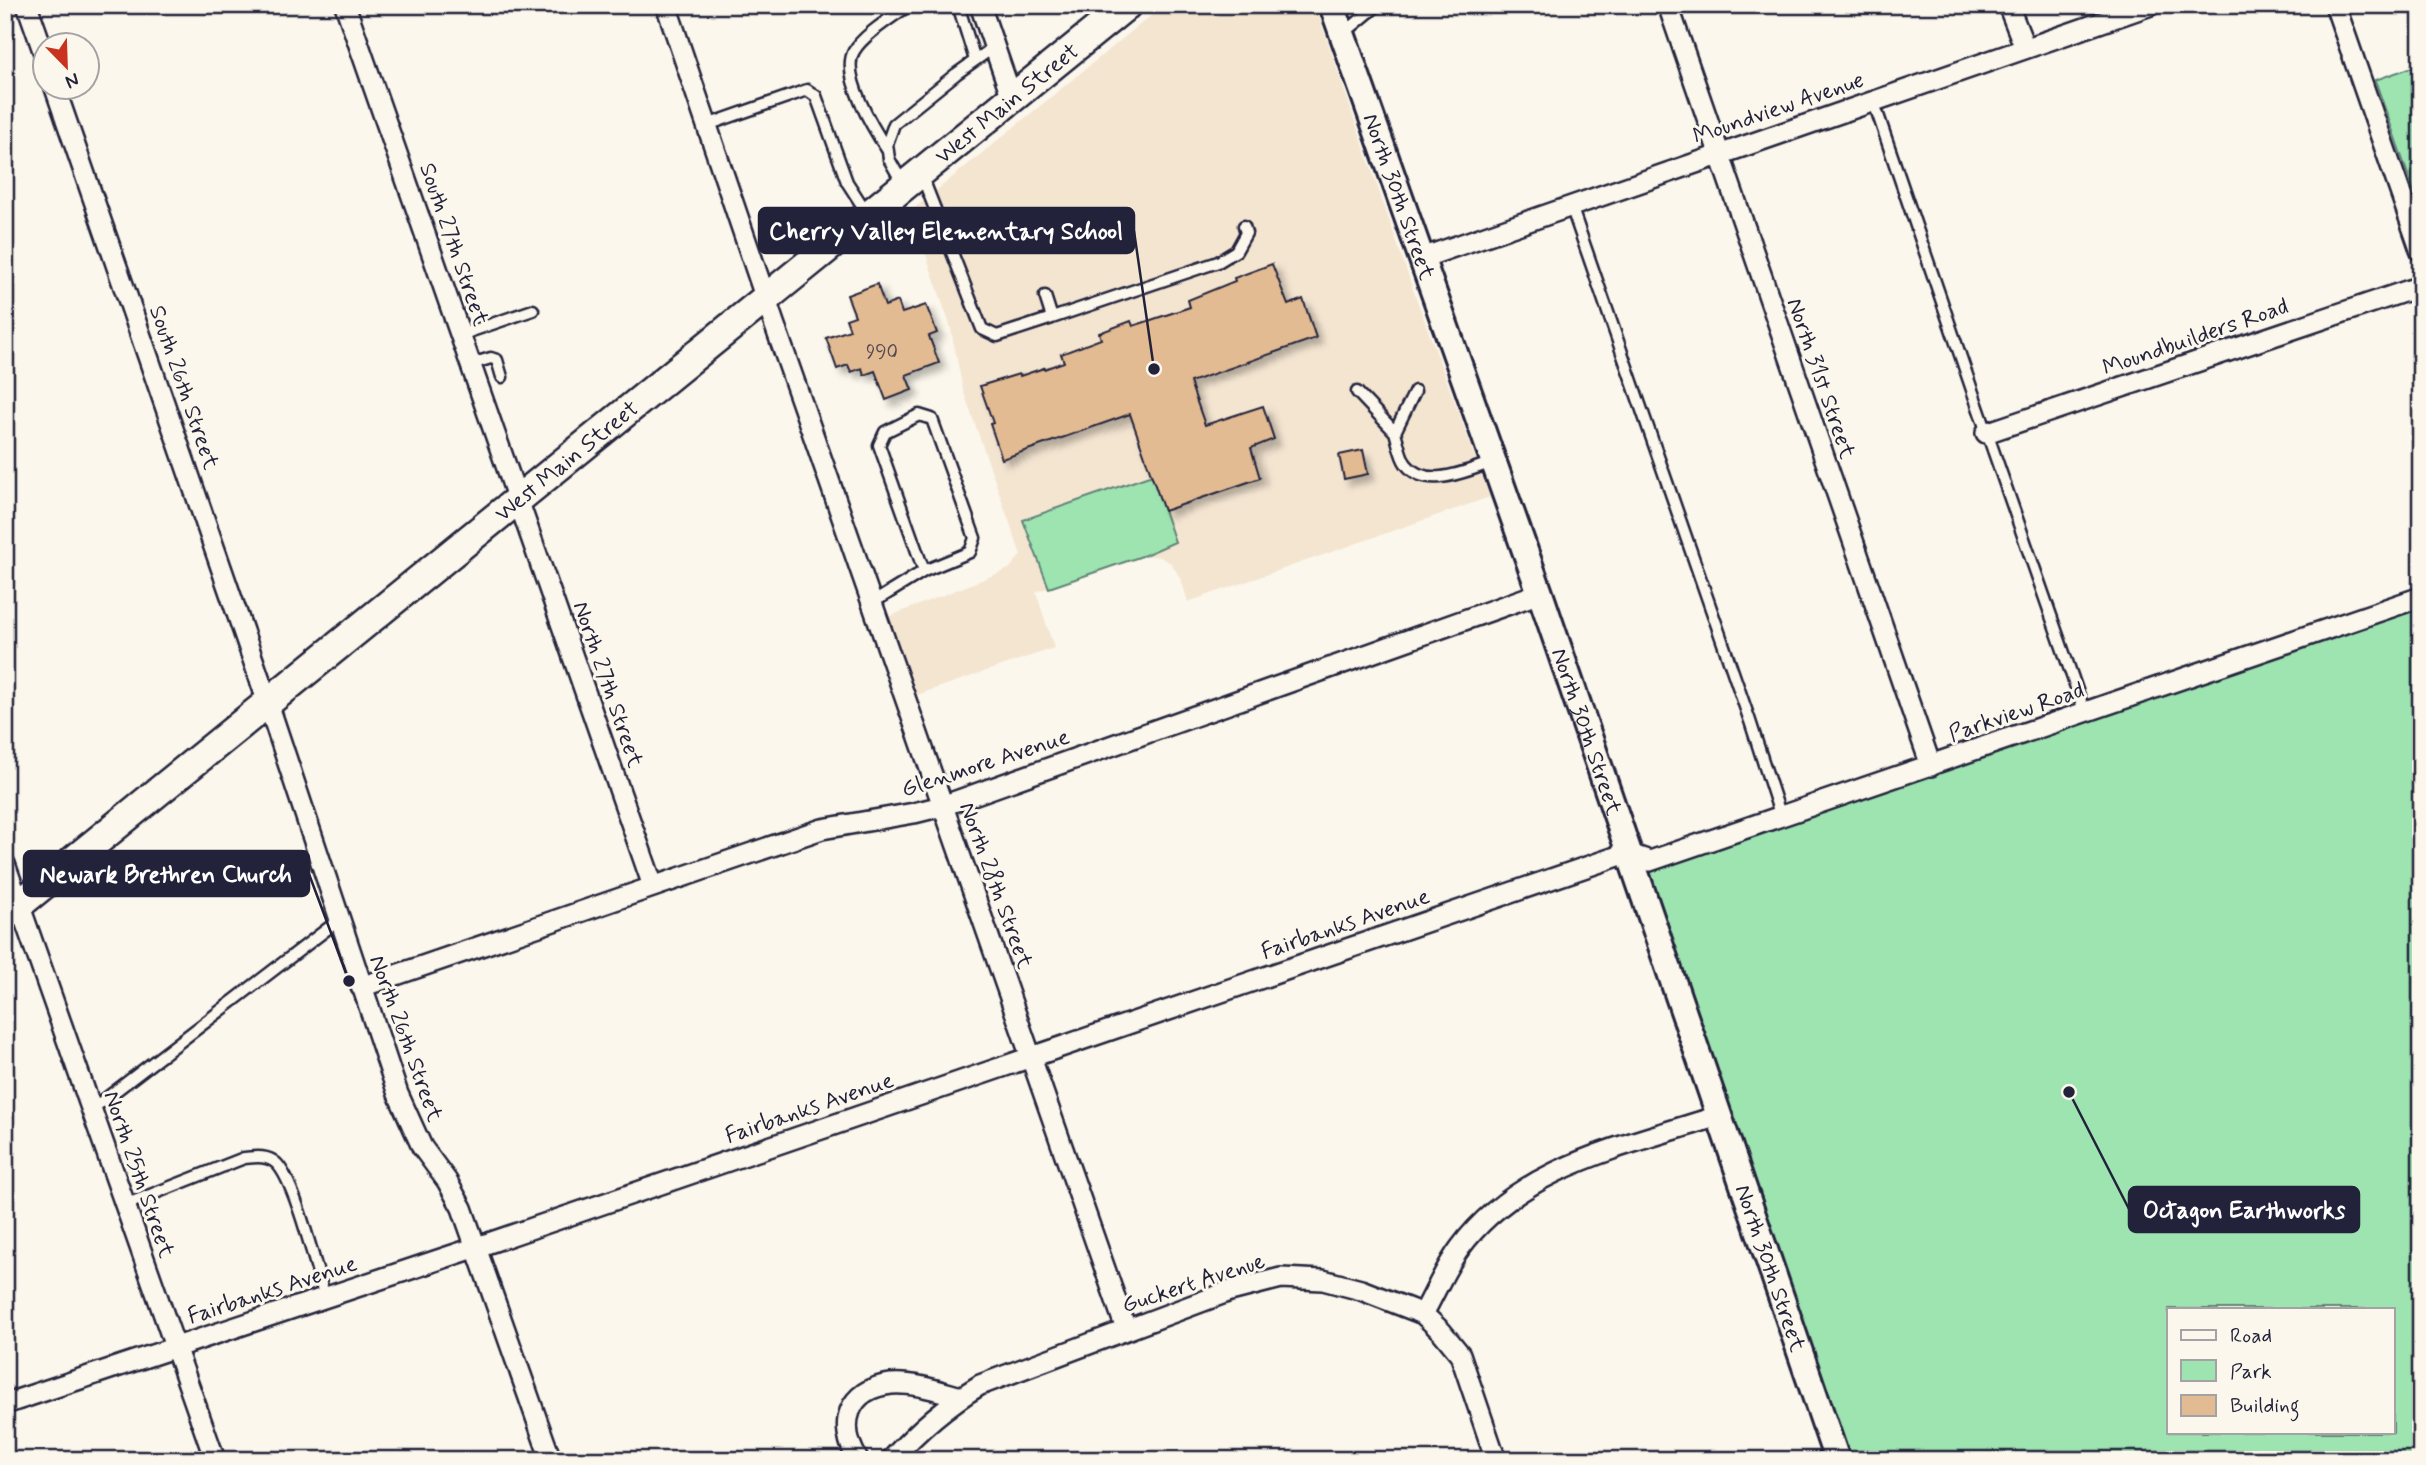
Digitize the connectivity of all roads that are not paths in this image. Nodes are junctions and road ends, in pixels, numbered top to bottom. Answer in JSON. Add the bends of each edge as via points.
{"nodes":[{"id":1,"x":27,"y":5,"type":"edge"},
{"id":2,"x":345,"y":5,"type":"edge"},
{"id":3,"x":666,"y":5,"type":"edge"},
{"id":4,"x":909,"y":5,"type":"edge"},
{"id":5,"x":958,"y":5,"type":"edge"},
{"id":6,"x":980,"y":5,"type":"edge"},
{"id":7,"x":1127,"y":5,"type":"edge"},
{"id":8,"x":1332,"y":5,"type":"edge"},
{"id":9,"x":1378,"y":5,"type":"edge"},
{"id":10,"x":1668,"y":5,"type":"edge"},
{"id":11,"x":2008,"y":5,"type":"edge"},
{"id":12,"x":2151,"y":5,"type":"edge"},
{"id":13,"x":2335,"y":5,"type":"edge"},
{"id":14,"x":36,"y":32,"type":"edge"},
{"id":15,"x":1343,"y":35,"type":"junction"},
{"id":16,"x":994,"y":47,"type":"junction"},
{"id":17,"x":2025,"y":48,"type":"junction"},
{"id":18,"x":975,"y":60,"type":"junction"},
{"id":19,"x":1012,"y":98,"type":"junction"},
{"id":20,"x":1874,"y":100,"type":"junction"},
{"id":21,"x":60,"y":102,"type":"edge"},
{"id":22,"x":707,"y":125,"type":"junction"},
{"id":23,"x":888,"y":152,"type":"junction"},
{"id":24,"x":1718,"y":154,"type":"junction"},
{"id":25,"x":912,"y":179,"type":"junction"},
{"id":26,"x":1571,"y":206,"type":"junction"},
{"id":27,"x":868,"y":215,"type":"junction"},
{"id":28,"x":1244,"y":226,"type":"dead end"},
{"id":29,"x":2421,"y":252,"type":"edge"},
{"id":30,"x":1422,"y":258,"type":"junction"},
{"id":31,"x":2421,"y":286,"type":"edge"},
{"id":32,"x":1045,"y":296,"type":"dead end"},
{"id":33,"x":766,"y":298,"type":"junction"},
{"id":34,"x":533,"y":310,"type":"dead end"},
{"id":35,"x":1052,"y":318,"type":"junction"},
{"id":36,"x":460,"y":335,"type":"junction"},
{"id":37,"x":471,"y":365,"type":"junction"},
{"id":38,"x":502,"y":377,"type":"dead end"},
{"id":39,"x":1415,"y":391,"type":"dead end"},
{"id":40,"x":1357,"y":392,"type":"dead end"},
{"id":41,"x":1395,"y":432,"type":"junction"},
{"id":42,"x":1986,"y":433,"type":"junction"},
{"id":43,"x":1494,"y":462,"type":"junction"},
{"id":44,"x":518,"y":499,"type":"junction"},
{"id":45,"x":924,"y":571,"type":"junction"},
{"id":46,"x":1540,"y":593,"type":"junction"},
{"id":47,"x":2421,"y":597,"type":"edge"},
{"id":48,"x":872,"y":603,"type":"junction"},
{"id":49,"x":268,"y":703,"type":"junction"},
{"id":50,"x":2085,"y":713,"type":"junction"},
{"id":51,"x":1931,"y":766,"type":"junction"},
{"id":52,"x":942,"y":806,"type":"junction"},
{"id":53,"x":1781,"y":817,"type":"junction"},
{"id":54,"x":1627,"y":853,"type":"junction"},
{"id":55,"x":5,"y":864,"type":"edge"},
{"id":56,"x":653,"y":886,"type":"junction"},
{"id":57,"x":13,"y":910,"type":"edge"},
{"id":58,"x":339,"y":919,"type":"junction"},
{"id":59,"x":361,"y":987,"type":"junction"},
{"id":60,"x":1032,"y":1057,"type":"junction"},
{"id":61,"x":92,"y":1109,"type":"junction"},
{"id":62,"x":1718,"y":1116,"type":"junction"},
{"id":63,"x":125,"y":1205,"type":"junction"},
{"id":64,"x":477,"y":1247,"type":"junction"},
{"id":65,"x":325,"y":1297,"type":"junction"},
{"id":66,"x":1423,"y":1314,"type":"junction"},
{"id":67,"x":1126,"y":1329,"type":"junction"},
{"id":68,"x":176,"y":1347,"type":"junction"},
{"id":69,"x":961,"y":1396,"type":"junction"},
{"id":70,"x":5,"y":1404,"type":"edge"},
{"id":71,"x":1835,"y":1459,"type":"edge"},
{"id":72,"x":215,"y":1460,"type":"edge"},
{"id":73,"x":551,"y":1460,"type":"edge"},
{"id":74,"x":858,"y":1460,"type":"edge"},
{"id":75,"x":891,"y":1460,"type":"edge"},
{"id":76,"x":1496,"y":1460,"type":"edge"}],
"edges":[{"from":1,"to":14,"type":"street"},
{"from":2,"to":36,"type":"street","name":"South 27th Street"},
{"from":3,"to":22,"type":"street","name":"North 28th Street"},
{"from":4,"to":23,"type":"lane","via":[[864,39],[850,60],[872,127]]},
{"from":5,"to":18,"type":"lane"},
{"from":6,"to":16,"type":"street"},
{"from":7,"to":19,"type":"main road","name":"West Main Street"},
{"from":8,"to":15,"type":"street","name":"North 30th Street"},
{"from":9,"to":15,"type":"lane"},
{"from":10,"to":24,"type":"street","name":"North 31st Street"},
{"from":11,"to":17,"type":"street"},
{"from":12,"to":17,"type":"street","name":"Moundview Avenue"},
{"from":13,"to":29,"type":"street"},
{"from":15,"to":30,"type":"street","name":"North 30th Street"},
{"from":16,"to":18,"type":"lane"},
{"from":16,"to":19,"type":"street"},
{"from":17,"to":20,"type":"street","name":"Moundview Avenue"},
{"from":18,"to":23,"type":"lane","via":[[894,124]]},
{"from":19,"to":25,"type":"main road","name":"West Main Street"},
{"from":20,"to":24,"type":"street","name":"Moundview Avenue"},
{"from":20,"to":42,"type":"lane"},
{"from":21,"to":49,"type":"street","name":"South 26th Street"},
{"from":22,"to":27,"type":"lane","via":[[807,90],[816,96],[847,182]]},
{"from":22,"to":33,"type":"street","name":"North 28th Street"},
{"from":23,"to":25,"type":"lane"},
{"from":24,"to":26,"type":"street","name":"Moundview Avenue"},
{"from":24,"to":51,"type":"street","name":"North 31st Street"},
{"from":25,"to":27,"type":"main road","name":"West Main Street"},
{"from":25,"to":35,"type":"lane","via":[[982,329],[997,336]]},
{"from":26,"to":30,"type":"street","name":"Moundview Avenue"},
{"from":26,"to":53,"type":"lane"},
{"from":27,"to":33,"type":"main road","name":"West Main Street"},
{"from":28,"to":35,"type":"lane","via":[[1246,233],[1236,251],[1218,262]]},
{"from":30,"to":43,"type":"street","name":"North 30th Street"},
{"from":31,"to":42,"type":"street","name":"Moundbuilders Road"},
{"from":32,"to":35,"type":"lane"},
{"from":33,"to":44,"type":"main road","name":"West Main Street"},
{"from":33,"to":48,"type":"street","name":"North 28th Street"},
{"from":34,"to":36,"type":"lane"},
{"from":36,"to":37,"type":"street","name":"South 27th Street"},
{"from":37,"to":38,"type":"lane","via":[[497,360]]},
{"from":37,"to":44,"type":"street","name":"South 27th Street"},
{"from":39,"to":41,"type":"lane"},
{"from":40,"to":41,"type":"lane"},
{"from":41,"to":43,"type":"lane","via":[[1406,463],[1422,477],[1445,477]]},
{"from":42,"to":50,"type":"lane"},
{"from":43,"to":46,"type":"street","name":"North 30th Street"},
{"from":44,"to":49,"type":"main road","name":"West Main Street"},
{"from":44,"to":56,"type":"street","name":"North 27th Street"},
{"from":45,"to":45,"type":"lane","via":[[879,446],[884,432],[919,415],[932,419],[975,538],[970,552]]},
{"from":45,"to":48,"type":"lane"},
{"from":46,"to":52,"type":"street","name":"Glenmore Avenue"},
{"from":46,"to":54,"type":"street","name":"North 30th Street"},
{"from":47,"to":50,"type":"street","name":"Parkview Road"},
{"from":48,"to":52,"type":"street","name":"North 28th Street"},
{"from":49,"to":57,"type":"main road","name":"West Main Street"},
{"from":49,"to":58,"type":"street","name":"North 26th Street"},
{"from":50,"to":51,"type":"street","name":"Parkview Road"},
{"from":51,"to":53,"type":"street","name":"Parkview Road"},
{"from":52,"to":56,"type":"street","name":"Glenmore Avenue","via":[[822,829]]},
{"from":52,"to":60,"type":"street","name":"North 28th Street"},
{"from":53,"to":54,"type":"street","name":"Parkview Road","via":[[1650,862]]},
{"from":54,"to":60,"type":"street","name":"Fairbanks Avenue"},
{"from":54,"to":62,"type":"street","name":"North 30th Street"},
{"from":55,"to":57,"type":"street","name":"North 25th Street"},
{"from":56,"to":59,"type":"street","name":"Glenmore Avenue"},
{"from":57,"to":61,"type":"street","name":"North 25th Street"},
{"from":58,"to":59,"type":"street","name":"North 26th Street"},
{"from":58,"to":61,"type":"lane"},
{"from":59,"to":64,"type":"street","name":"North 26th Street","via":[[398,1094],[422,1147],[457,1199]]},
{"from":60,"to":64,"type":"street","name":"Fairbanks Avenue"},
{"from":60,"to":67,"type":"street","name":"North 28th Street"},
{"from":61,"to":63,"type":"street","name":"North 25th Street"},
{"from":62,"to":66,"type":"street","via":[[1563,1167],[1502,1203],[1458,1250]]},
{"from":62,"to":71,"type":"street","name":"North 30th Street"},
{"from":63,"to":65,"type":"lane","via":[[244,1158],[263,1156],[275,1161],[297,1204]]},
{"from":63,"to":68,"type":"street","name":"North 25th Street"},
{"from":64,"to":65,"type":"street","name":"Fairbanks Avenue"},
{"from":64,"to":73,"type":"street","name":"North 26th Street"},
{"from":65,"to":68,"type":"street","name":"Fairbanks Avenue"},
{"from":66,"to":67,"type":"street","name":"Guckert Avenue","via":[[1336,1283],[1281,1278],[1230,1291]]},
{"from":66,"to":76,"type":"street","via":[[1460,1354]]},
{"from":67,"to":69,"type":"street","name":"Guckert Avenue"},
{"from":68,"to":70,"type":"street","name":"Fairbanks Avenue"},
{"from":68,"to":72,"type":"street","name":"North 25th Street"},
{"from":69,"to":74,"type":"street","via":[[892,1384],[856,1399],[847,1417],[847,1436]]},
{"from":69,"to":75,"type":"street","name":"Guckert Avenue"}]}
